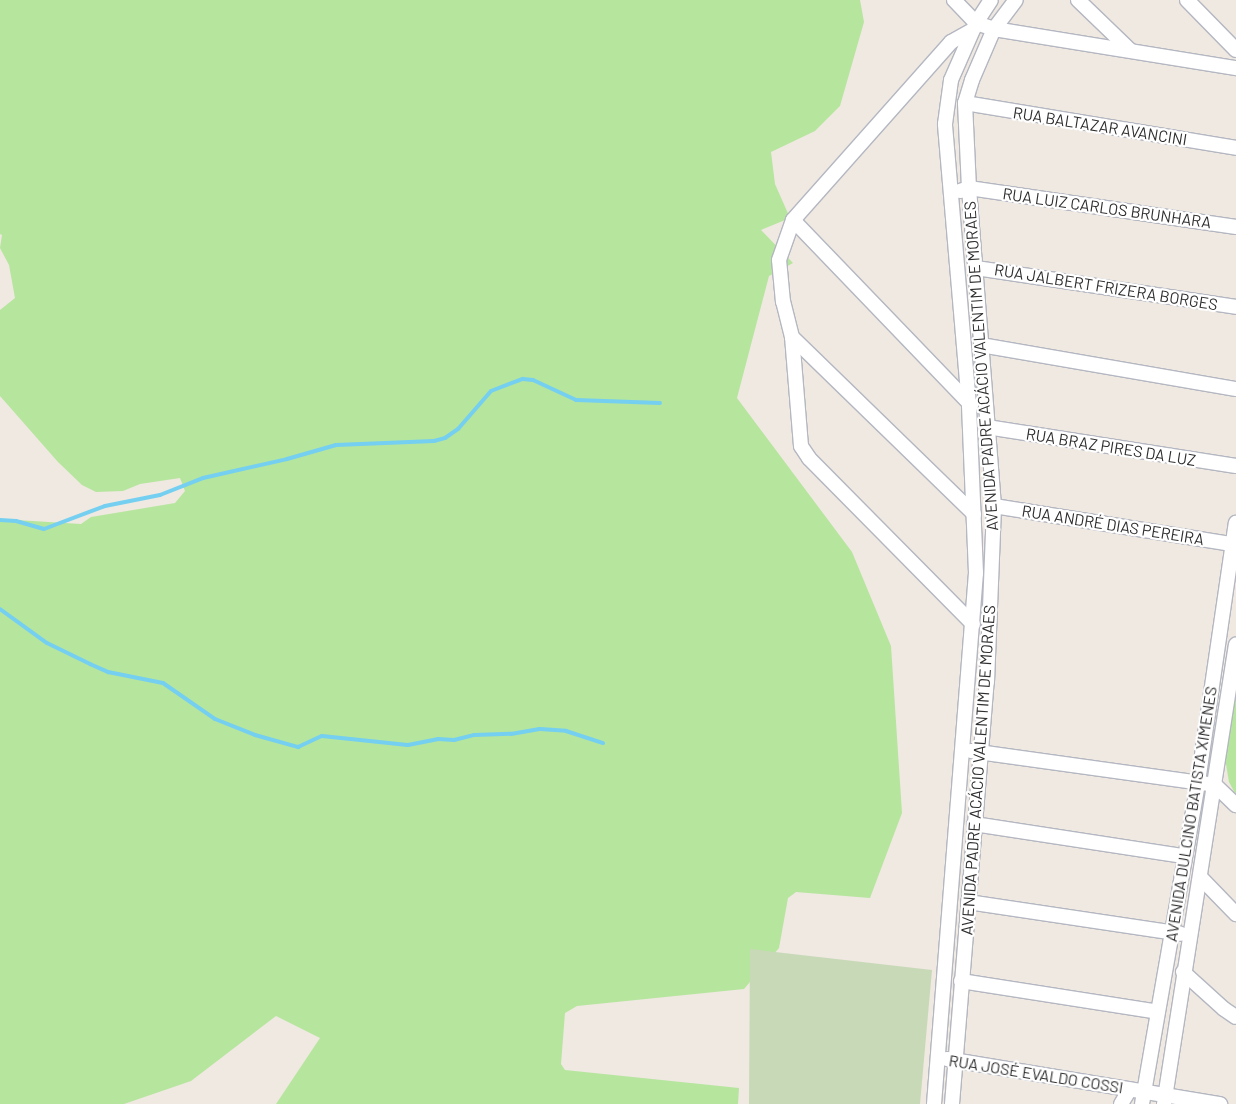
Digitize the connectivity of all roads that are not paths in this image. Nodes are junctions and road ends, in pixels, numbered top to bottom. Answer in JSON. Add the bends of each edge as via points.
{"nodes":[{"id":1,"x":954,"y":0,"type":"edge"},
{"id":2,"x":991,"y":0,"type":"edge"},
{"id":3,"x":1016,"y":0,"type":"edge"},
{"id":4,"x":1078,"y":0,"type":"edge"},
{"id":5,"x":1187,"y":0,"type":"edge"},
{"id":6,"x":974,"y":26,"type":"junction"},
{"id":7,"x":994,"y":28,"type":"junction"},
{"id":8,"x":1130,"y":50,"type":"junction"},
{"id":9,"x":1236,"y":50,"type":"edge"},
{"id":10,"x":1236,"y":68,"type":"edge"},
{"id":11,"x":965,"y":103,"type":"junction"},
{"id":12,"x":1236,"y":148,"type":"edge"},
{"id":13,"x":968,"y":188,"type":"junction"},
{"id":14,"x":949,"y":195,"type":"junction"},
{"id":15,"x":793,"y":220,"type":"junction"},
{"id":16,"x":1236,"y":227,"type":"edge"},
{"id":17,"x":976,"y":268,"type":"junction"},
{"id":18,"x":1236,"y":307,"type":"edge"},
{"id":19,"x":792,"y":337,"type":"junction"},
{"id":20,"x":982,"y":345,"type":"junction"},
{"id":21,"x":1236,"y":389,"type":"edge"},
{"id":22,"x":969,"y":405,"type":"junction"},
{"id":23,"x":984,"y":408,"type":"junction"},
{"id":24,"x":987,"y":427,"type":"junction"},
{"id":25,"x":1236,"y":466,"type":"edge"},
{"id":26,"x":994,"y":506,"type":"junction"},
{"id":27,"x":974,"y":514,"type":"junction"},
{"id":28,"x":1236,"y":522,"type":"edge"},
{"id":29,"x":1232,"y":544,"type":"junction"},
{"id":30,"x":976,"y":573,"type":"junction"},
{"id":31,"x":992,"y":575,"type":"junction"},
{"id":32,"x":973,"y":624,"type":"junction"},
{"id":33,"x":1236,"y":645,"type":"edge"},
{"id":34,"x":963,"y":750,"type":"junction"},
{"id":35,"x":980,"y":752,"type":"junction"},
{"id":36,"x":1198,"y":782,"type":"junction"},
{"id":37,"x":1215,"y":785,"type":"junction"},
{"id":38,"x":1236,"y":805,"type":"edge"},
{"id":39,"x":974,"y":824,"type":"junction"},
{"id":40,"x":1184,"y":856,"type":"junction"},
{"id":41,"x":1200,"y":878,"type":"junction"},
{"id":42,"x":968,"y":902,"type":"junction"},
{"id":43,"x":1236,"y":914,"type":"edge"},
{"id":44,"x":1173,"y":932,"type":"junction"},
{"id":45,"x":1189,"y":936,"type":"junction"},
{"id":46,"x":1183,"y":972,"type":"junction"},
{"id":47,"x":961,"y":981,"type":"junction"},
{"id":48,"x":1158,"y":1012,"type":"junction"},
{"id":49,"x":1236,"y":1017,"type":"edge"},
{"id":50,"x":937,"y":1058,"type":"junction"},
{"id":51,"x":956,"y":1059,"type":"junction"},
{"id":52,"x":1130,"y":1089,"type":"junction"},
{"id":53,"x":1143,"y":1098,"type":"edge"},
{"id":54,"x":1164,"y":1100,"type":"edge"},
{"id":55,"x":934,"y":1104,"type":"edge"},
{"id":56,"x":952,"y":1104,"type":"edge"},
{"id":57,"x":1121,"y":1104,"type":"edge"},
{"id":58,"x":1220,"y":1104,"type":"edge"}],
"edges":[{"from":1,"to":6,"type":"street"},
{"from":2,"to":6,"type":"street","name":"AVENIDA PADRE ACÁCIO VALENTIM DE MORAES"},
{"from":3,"to":7,"type":"street","name":"AVENIDA PADRE ACÁCIO VALENTIM DE MORAES"},
{"from":4,"to":8,"type":"street"},
{"from":5,"to":9,"type":"street"},
{"from":6,"to":7,"type":"street"},
{"from":6,"to":14,"type":"street","name":"AVENIDA PADRE ACÁCIO VALENTIM DE MORAES","via":[[951,80],[947,101]]},
{"from":6,"to":15,"type":"street","via":[[952,42]]},
{"from":7,"to":8,"type":"street"},
{"from":7,"to":11,"type":"street","name":"AVENIDA PADRE ACÁCIO VALENTIM DE MORAES"},
{"from":8,"to":10,"type":"street"},
{"from":11,"to":12,"type":"street","name":"RUA BALTAZAR AVANCINI"},
{"from":11,"to":13,"type":"street","name":"AVENIDA PADRE ACÁCIO VALENTIM DE MORAES"},
{"from":13,"to":14,"type":"street","name":"RUA LUIZ CARLOS BRUNHARA"},
{"from":13,"to":16,"type":"street","name":"RUA LUIZ CARLOS BRUNHARA"},
{"from":13,"to":17,"type":"street","name":"AVENIDA PADRE ACÁCIO VALENTIM DE MORAES"},
{"from":14,"to":22,"type":"street","name":"AVENIDA PADRE ACÁCIO VALENTIM DE MORAES"},
{"from":15,"to":19,"type":"street","via":[[779,260],[783,302]]},
{"from":15,"to":22,"type":"street"},
{"from":17,"to":18,"type":"street","name":"RUA JALBERT FRIZERA BORGES"},
{"from":17,"to":20,"type":"street","name":"AVENIDA PADRE ACÁCIO VALENTIM DE MORAES"},
{"from":19,"to":27,"type":"street"},
{"from":19,"to":32,"type":"street","via":[[801,446],[809,458]]},
{"from":20,"to":21,"type":"street"},
{"from":20,"to":23,"type":"street","name":"AVENIDA PADRE ACÁCIO VALENTIM DE MORAES"},
{"from":22,"to":23,"type":"street"},
{"from":22,"to":27,"type":"street","name":"AVENIDA PADRE ACÁCIO VALENTIM DE MORAES"},
{"from":23,"to":24,"type":"street","name":"AVENIDA PADRE ACÁCIO VALENTIM DE MORAES"},
{"from":24,"to":25,"type":"street","name":"RUA BRAZ PIRES DA LUZ"},
{"from":24,"to":26,"type":"street","name":"AVENIDA PADRE ACÁCIO VALENTIM DE MORAES"},
{"from":26,"to":29,"type":"street","name":"RUA ANDRÉ DIAS PEREIRA"},
{"from":26,"to":31,"type":"street","name":"AVENIDA PADRE ACÁCIO VALENTIM DE MORAES"},
{"from":27,"to":30,"type":"street","name":"AVENIDA PADRE ACÁCIO VALENTIM DE MORAES"},
{"from":28,"to":29,"type":"street","name":"AVENIDA DULCINO BATISTA XIMENES"},
{"from":29,"to":36,"type":"street","name":"AVENIDA DULCINO BATISTA XIMENES"},
{"from":30,"to":31,"type":"street"},
{"from":30,"to":32,"type":"street","name":"AVENIDA PADRE ACÁCIO VALENTIM DE MORAES"},
{"from":31,"to":35,"type":"street","name":"AVENIDA PADRE ACÁCIO VALENTIM DE MORAES"},
{"from":32,"to":34,"type":"street","name":"AVENIDA PADRE ACÁCIO VALENTIM DE MORAES"},
{"from":33,"to":37,"type":"street","name":"AVENIDA DULCINO BATISTA XIMENES"},
{"from":34,"to":35,"type":"street"},
{"from":34,"to":50,"type":"street","name":"AVENIDA PADRE ACÁCIO VALENTIM DE MORAES"},
{"from":35,"to":36,"type":"street"},
{"from":35,"to":39,"type":"street","name":"AVENIDA PADRE ACÁCIO VALENTIM DE MORAES"},
{"from":36,"to":37,"type":"street"},
{"from":36,"to":40,"type":"street","name":"AVENIDA DULCINO BATISTA XIMENES"},
{"from":37,"to":38,"type":"street"},
{"from":37,"to":41,"type":"street","name":"AVENIDA DULCINO BATISTA XIMENES"},
{"from":39,"to":40,"type":"street"},
{"from":39,"to":42,"type":"street","name":"AVENIDA PADRE ACÁCIO VALENTIM DE MORAES"},
{"from":40,"to":44,"type":"street","name":"AVENIDA DULCINO BATISTA XIMENES"},
{"from":41,"to":43,"type":"street"},
{"from":41,"to":45,"type":"street","name":"AVENIDA DULCINO BATISTA XIMENES"},
{"from":42,"to":44,"type":"street"},
{"from":42,"to":47,"type":"street","name":"AVENIDA PADRE ACÁCIO VALENTIM DE MORAES"},
{"from":44,"to":45,"type":"street"},
{"from":44,"to":48,"type":"street","name":"AVENIDA DULCINO BATISTA XIMENES"},
{"from":45,"to":46,"type":"street","name":"AVENIDA DULCINO BATISTA XIMENES"},
{"from":46,"to":49,"type":"street"},
{"from":46,"to":54,"type":"street","name":"AVENIDA DULCINO BATISTA XIMENES"},
{"from":47,"to":48,"type":"street"},
{"from":47,"to":51,"type":"street","name":"AVENIDA PADRE ACÁCIO VALENTIM DE MORAES"},
{"from":48,"to":53,"type":"street","name":"AVENIDA DULCINO BATISTA XIMENES"},
{"from":50,"to":51,"type":"street","name":"RUA JOSÉ EVALDO COSSI"},
{"from":50,"to":55,"type":"street","name":"AVENIDA PADRE ACÁCIO VALENTIM DE MORAES"},
{"from":51,"to":52,"type":"street","name":"RUA JOSÉ EVALDO COSSI"},
{"from":51,"to":56,"type":"street","name":"AVENIDA PADRE ACÁCIO VALENTIM DE MORAES"},
{"from":52,"to":53,"type":"street","name":"RUA JOSÉ EVALDO COSSI"},
{"from":52,"to":57,"type":"street"},
{"from":53,"to":54,"type":"street","name":"RUA JOSÉ EVALDO COSSI"},
{"from":54,"to":58,"type":"street","name":"RUA JOSÉ EVALDO COSSI"}]}
